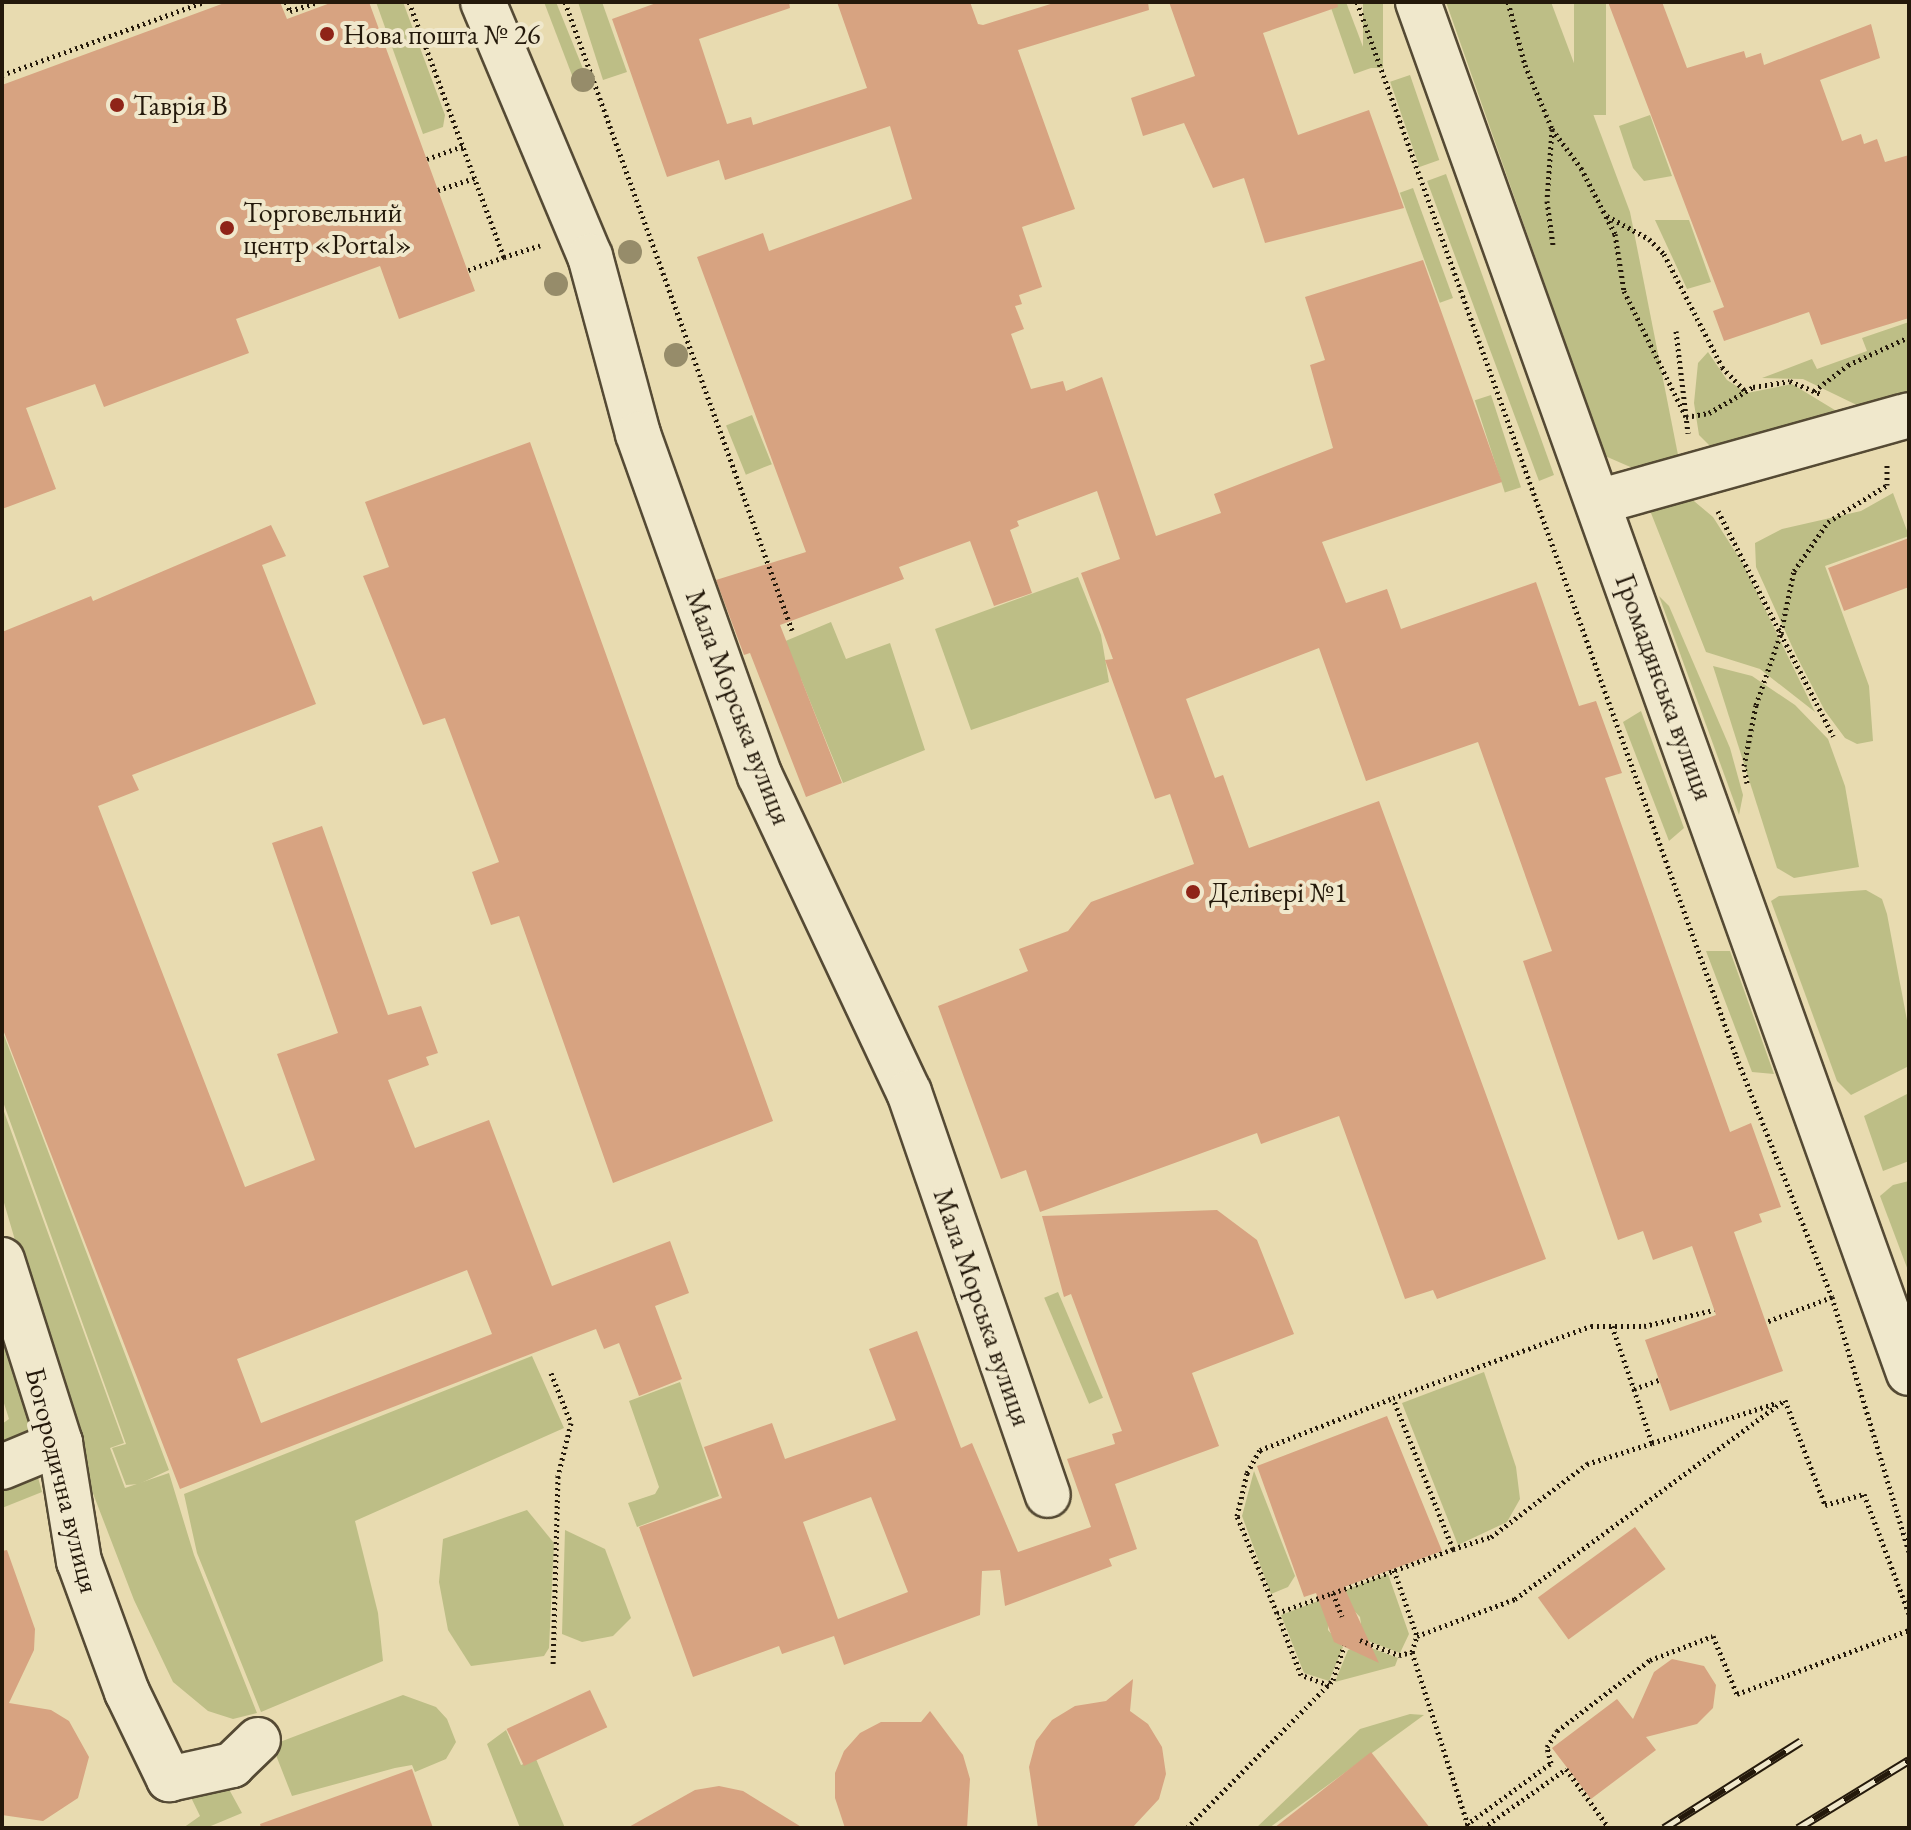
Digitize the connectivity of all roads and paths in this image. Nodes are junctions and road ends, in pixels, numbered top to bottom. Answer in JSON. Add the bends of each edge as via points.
{"nodes":[{"id":1,"x":204,"y":2,"type":"edge"},
{"id":2,"x":286,"y":2,"type":"edge"},
{"id":3,"x":318,"y":2,"type":"edge"},
{"id":4,"x":409,"y":2,"type":"edge"},
{"id":5,"x":483,"y":2,"type":"edge"},
{"id":6,"x":565,"y":2,"type":"edge"},
{"id":7,"x":1357,"y":2,"type":"edge"},
{"id":8,"x":1418,"y":2,"type":"edge"},
{"id":9,"x":2,"y":75,"type":"edge"},
{"id":10,"x":1552,"y":129,"type":"dead end"},
{"id":11,"x":463,"y":146,"type":"junction"},
{"id":12,"x":427,"y":159,"type":"dead end"},
{"id":13,"x":475,"y":178,"type":"junction"},
{"id":14,"x":438,"y":190,"type":"dead end"},
{"id":15,"x":1605,"y":215,"type":"junction"},
{"id":16,"x":468,"y":270,"type":"dead end"},
{"id":17,"x":1676,"y":331,"type":"dead end"},
{"id":18,"x":1909,"y":337,"type":"edge"},
{"id":19,"x":1814,"y":391,"type":"junction"},
{"id":20,"x":1746,"y":392,"type":"junction"},
{"id":21,"x":1686,"y":417,"type":"junction"},
{"id":22,"x":1891,"y":420,"type":"edge"},
{"id":23,"x":1692,"y":472,"type":"junction"},
{"id":24,"x":1598,"y":502,"type":"junction"},
{"id":25,"x":792,"y":630,"type":"dead end"},
{"id":26,"x":1781,"y":633,"type":"junction"},
{"id":27,"x":1833,"y":736,"type":"dead end"},
{"id":28,"x":1749,"y":794,"type":"dead end"},
{"id":29,"x":2,"y":1260,"type":"edge"},
{"id":30,"x":1832,"y":1297,"type":"junction"},
{"id":31,"x":1714,"y":1310,"type":"dead end"},
{"id":32,"x":1766,"y":1322,"type":"dead end"},
{"id":33,"x":1612,"y":1326,"type":"junction"},
{"id":34,"x":551,"y":1373,"type":"dead end"},
{"id":35,"x":1909,"y":1373,"type":"edge"},
{"id":36,"x":1659,"y":1380,"type":"dead end"},
{"id":37,"x":1634,"y":1389,"type":"junction"},
{"id":38,"x":1393,"y":1398,"type":"junction"},
{"id":39,"x":1785,"y":1400,"type":"junction"},
{"id":40,"x":60,"y":1443,"type":"junction"},
{"id":41,"x":1652,"y":1443,"type":"junction"},
{"id":42,"x":2,"y":1467,"type":"edge"},
{"id":43,"x":1048,"y":1495,"type":"dead end"},
{"id":44,"x":1453,"y":1549,"type":"junction"},
{"id":45,"x":1909,"y":1552,"type":"edge"},
{"id":46,"x":1394,"y":1570,"type":"junction"},
{"id":47,"x":1333,"y":1593,"type":"junction"},
{"id":48,"x":1277,"y":1613,"type":"junction"},
{"id":49,"x":1909,"y":1614,"type":"edge"},
{"id":50,"x":1342,"y":1616,"type":"dead end"},
{"id":51,"x":1909,"y":1630,"type":"edge"},
{"id":52,"x":1417,"y":1636,"type":"junction"},
{"id":53,"x":1360,"y":1640,"type":"dead end"},
{"id":54,"x":1344,"y":1646,"type":"dead end"},
{"id":55,"x":1412,"y":1652,"type":"junction"},
{"id":56,"x":553,"y":1667,"type":"dead end"},
{"id":57,"x":1329,"y":1685,"type":"junction"},
{"id":58,"x":258,"y":1740,"type":"dead end"},
{"id":59,"x":1467,"y":1826,"type":"edge"},
{"id":60,"x":1187,"y":1828,"type":"edge"},
{"id":61,"x":1483,"y":1828,"type":"edge"},
{"id":62,"x":1609,"y":1828,"type":"edge"}],
"edges":[{"from":1,"to":9,"type":"path"},
{"from":2,"to":3,"type":"path","via":[[290,11]]},
{"from":4,"to":11,"type":"path"},
{"from":5,"to":43,"type":"street","name":"Мала Морська вулиця","via":[[590,256],[638,434],[760,776],[909,1092]]},
{"from":6,"to":25,"type":"path","via":[[659,250],[711,416],[772,563]]},
{"from":7,"to":30,"type":"path","via":[[1736,1056]]},
{"from":8,"to":24,"type":"street","name":"Громадянська вулиця"},
{"from":10,"to":15,"type":"path","via":[[1581,168]]},
{"from":11,"to":12,"type":"path"},
{"from":11,"to":13,"type":"path"},
{"from":13,"to":14,"type":"path"},
{"from":13,"to":16,"type":"path","via":[[504,257]]},
{"from":15,"to":20,"type":"path","via":[[1649,239],[1664,254],[1722,367]]},
{"from":15,"to":21,"type":"path","via":[[1615,234],[1624,291]]},
{"from":17,"to":21,"type":"path"},
{"from":18,"to":19,"type":"path","via":[[1848,365]]},
{"from":19,"to":20,"type":"path","via":[[1790,381]]},
{"from":19,"to":22,"type":"path"},
{"from":20,"to":21,"type":"path","via":[[1709,413]]},
{"from":21,"to":23,"type":"path"},
{"from":22,"to":23,"type":"street"},
{"from":22,"to":26,"type":"path","via":[[1887,485],[1828,522],[1794,571]]},
{"from":23,"to":24,"type":"street"},
{"from":23,"to":26,"type":"path","via":[[1724,520]]},
{"from":24,"to":35,"type":"street","name":"Громадянська вулиця"},
{"from":26,"to":27,"type":"path"},
{"from":26,"to":28,"type":"path","via":[[1756,705],[1744,766]]},
{"from":29,"to":40,"type":"street","name":"Богородична вулиця"},
{"from":30,"to":32,"type":"path"},
{"from":30,"to":45,"type":"path"},
{"from":31,"to":33,"type":"path","via":[[1644,1326]]},
{"from":33,"to":37,"type":"path"},
{"from":33,"to":38,"type":"path","via":[[1591,1326]]},
{"from":34,"to":56,"type":"path","via":[[571,1423],[558,1476]]},
{"from":36,"to":37,"type":"path"},
{"from":37,"to":41,"type":"path"},
{"from":38,"to":44,"type":"path"},
{"from":38,"to":48,"type":"path","via":[[1260,1450],[1247,1473],[1237,1516]]},
{"from":39,"to":41,"type":"path"},
{"from":39,"to":49,"type":"path","via":[[1825,1505],[1864,1494]]},
{"from":39,"to":52,"type":"path","via":[[1515,1599]]},
{"from":40,"to":42,"type":"street"},
{"from":40,"to":58,"type":"street","name":"Богородична вулиця","via":[[79,1561],[127,1692],[169,1779],[232,1765]]},
{"from":41,"to":44,"type":"path","via":[[1587,1464],[1491,1537]]},
{"from":44,"to":46,"type":"path"},
{"from":46,"to":47,"type":"path"},
{"from":46,"to":52,"type":"path"},
{"from":47,"to":48,"type":"path"},
{"from":47,"to":50,"type":"path"},
{"from":48,"to":57,"type":"path","via":[[1301,1675]]},
{"from":51,"to":59,"type":"path","via":[[1737,1694],[1713,1636],[1650,1660],[1557,1731],[1547,1747],[1551,1763]]},
{"from":52,"to":55,"type":"path"},
{"from":53,"to":55,"type":"path","via":[[1399,1655]]},
{"from":54,"to":57,"type":"path"},
{"from":55,"to":59,"type":"path"},
{"from":57,"to":60,"type":"path"},
{"from":61,"to":62,"type":"path","via":[[1566,1769]]}]}
